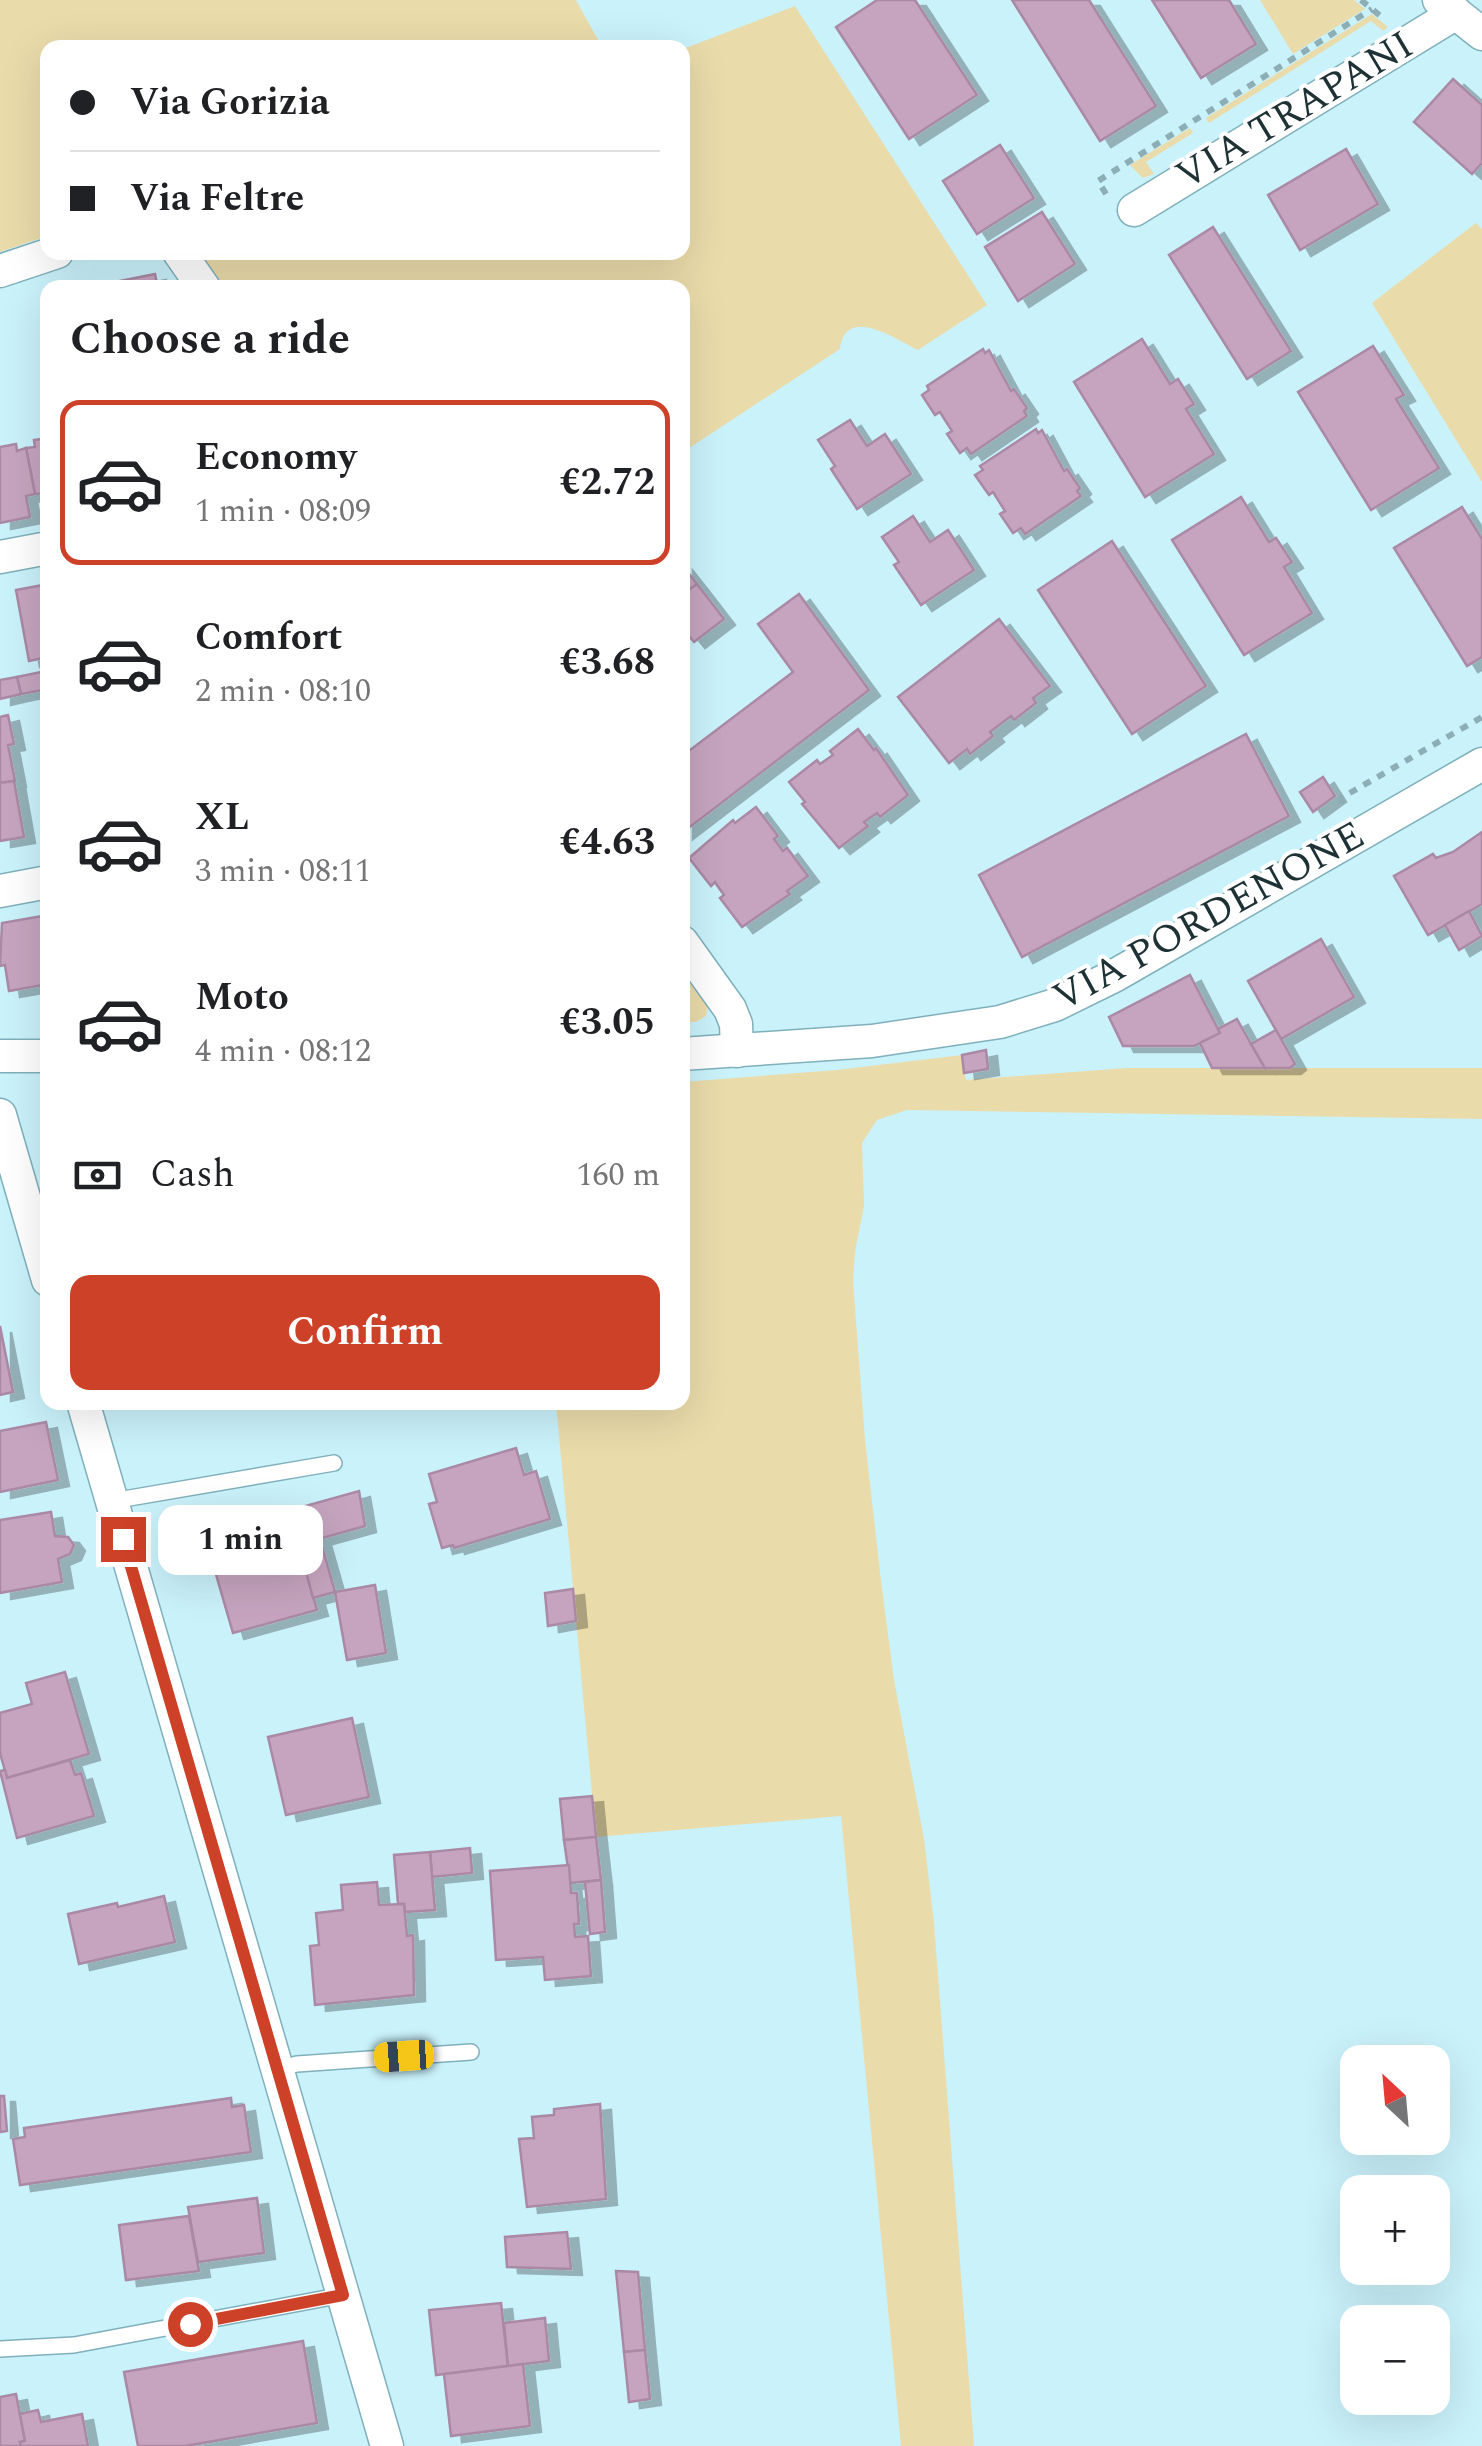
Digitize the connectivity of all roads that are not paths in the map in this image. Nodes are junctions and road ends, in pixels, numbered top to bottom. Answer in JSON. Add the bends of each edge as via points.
{"nodes":[{"id":1,"x":1447,"y":7,"type":"edge"},
{"id":2,"x":1482,"y":34,"type":"edge"},
{"id":3,"x":1134,"y":210,"type":"dead end"},
{"id":4,"x":40,"y":258,"type":"edge"},
{"id":5,"x":0,"y":271,"type":"edge"},
{"id":6,"x":40,"y":550,"type":"edge"},
{"id":7,"x":0,"y":558,"type":"edge"},
{"id":8,"x":1482,"y":764,"type":"edge"},
{"id":9,"x":40,"y":884,"type":"edge"},
{"id":10,"x":0,"y":891,"type":"edge"},
{"id":11,"x":690,"y":953,"type":"edge"},
{"id":12,"x":737,"y":1051,"type":"junction"},
{"id":13,"x":690,"y":1054,"type":"edge"},
{"id":14,"x":0,"y":1056,"type":"edge"},
{"id":15,"x":40,"y":1056,"type":"edge"},
{"id":16,"x":0,"y":1115,"type":"edge"},
{"id":17,"x":40,"y":1252,"type":"edge"},
{"id":18,"x":85,"y":1410,"type":"edge"},
{"id":19,"x":334,"y":1463,"type":"dead end"},
{"id":20,"x":112,"y":1501,"type":"junction"},
{"id":21,"x":471,"y":2052,"type":"dead end"},
{"id":22,"x":277,"y":2069,"type":"junction"},
{"id":23,"x":343,"y":2295,"type":"junction"},
{"id":24,"x":0,"y":2349,"type":"edge"},
{"id":25,"x":387,"y":2446,"type":"edge"}],
"edges":[{"from":1,"to":2,"type":"street"},
{"from":1,"to":3,"type":"street","name":"VIA TRAPANI"},
{"from":4,"to":5,"type":"street"},
{"from":6,"to":7,"type":"street"},
{"from":8,"to":12,"type":"street","name":"VIA PORDENONE","via":[[1055,1005],[917,1035]]},
{"from":9,"to":10,"type":"street"},
{"from":11,"to":12,"type":"street","via":[[730,1008]]},
{"from":12,"to":13,"type":"street","name":"VIA PORDENONE"},
{"from":14,"to":15,"type":"street"},
{"from":16,"to":17,"type":"street"},
{"from":18,"to":20,"type":"street"},
{"from":19,"to":20,"type":"lane"},
{"from":20,"to":22,"type":"street"},
{"from":21,"to":22,"type":"lane"},
{"from":22,"to":23,"type":"street"},
{"from":23,"to":24,"type":"lane","via":[[74,2345]]},
{"from":23,"to":25,"type":"street"}]}
